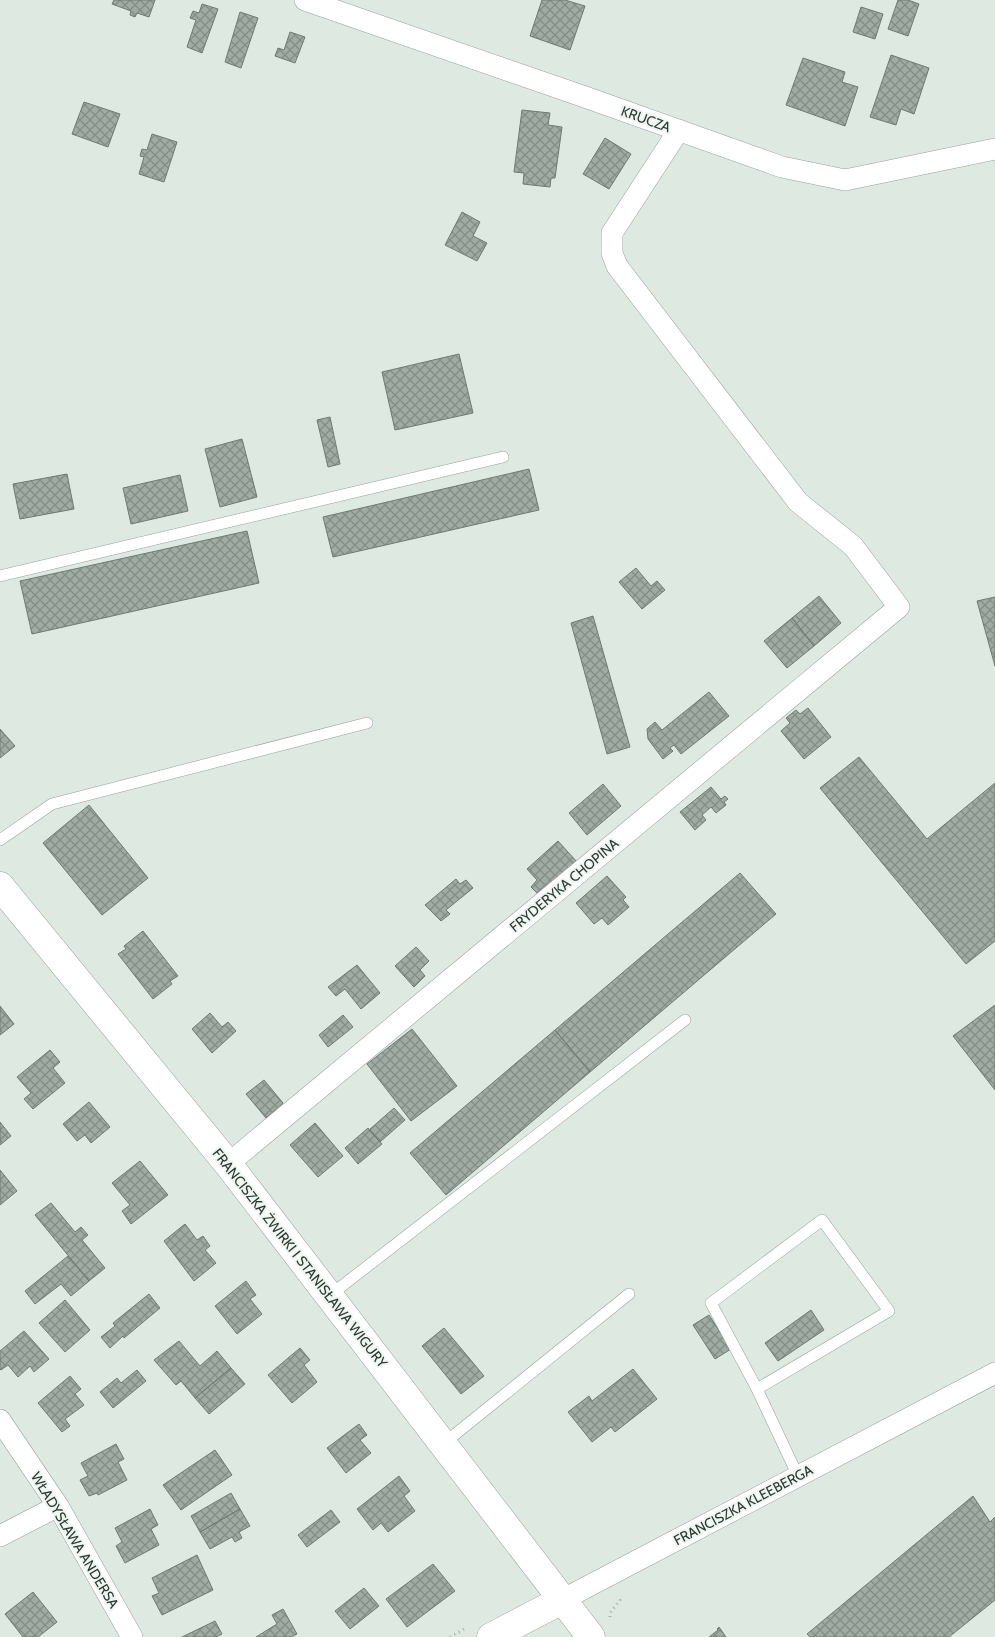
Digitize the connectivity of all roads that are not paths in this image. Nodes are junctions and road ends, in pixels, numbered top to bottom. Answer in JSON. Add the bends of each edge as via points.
{"nodes":[{"id":1,"x":305,"y":0,"type":"edge"},
{"id":2,"x":679,"y":130,"type":"junction"},
{"id":3,"x":995,"y":149,"type":"edge"},
{"id":4,"x":503,"y":457,"type":"dead end"},
{"id":5,"x":0,"y":576,"type":"edge"},
{"id":6,"x":367,"y":723,"type":"dead end"},
{"id":7,"x":0,"y":840,"type":"edge"},
{"id":8,"x":0,"y":886,"type":"edge"},
{"id":9,"x":685,"y":1020,"type":"dead end"},
{"id":10,"x":228,"y":1164,"type":"junction"},
{"id":11,"x":630,"y":1294,"type":"dead end"},
{"id":12,"x":329,"y":1296,"type":"junction"},
{"id":13,"x":995,"y":1373,"type":"edge"},
{"id":14,"x":757,"y":1390,"type":"junction"},
{"id":15,"x":0,"y":1420,"type":"edge"},
{"id":16,"x":443,"y":1444,"type":"junction"},
{"id":17,"x":798,"y":1476,"type":"junction"},
{"id":18,"x":58,"y":1506,"type":"junction"},
{"id":19,"x":0,"y":1536,"type":"edge"},
{"id":20,"x":562,"y":1600,"type":"junction"},
{"id":21,"x":132,"y":1637,"type":"edge"},
{"id":22,"x":491,"y":1637,"type":"edge"},
{"id":23,"x":591,"y":1637,"type":"edge"}],
"edges":[{"from":1,"to":2,"type":"street","name":"KRUCZA"},
{"from":2,"to":3,"type":"street","name":"KRUCZA","via":[[782,168],[845,180]]},
{"from":2,"to":10,"type":"street","name":"FRYDERYKA CHOPINA","via":[[612,233],[612,253],[617,266],[798,502],[853,546],[899,607]]},
{"from":4,"to":5,"type":"lane"},
{"from":6,"to":7,"type":"lane","via":[[52,804]]},
{"from":8,"to":10,"type":"street","name":"FRANCISZKA ŻWIRKI I STANISŁAWA WIGURY"},
{"from":9,"to":12,"type":"lane"},
{"from":10,"to":12,"type":"street","name":"FRANCISZKA ŻWIRKI I STANISŁAWA WIGURY"},
{"from":11,"to":16,"type":"lane"},
{"from":12,"to":16,"type":"street","name":"FRANCISZKA ŻWIRKI I STANISŁAWA WIGURY"},
{"from":13,"to":17,"type":"street","name":"FRANCISZKA KLEEBERGA"},
{"from":14,"to":14,"type":"lane","via":[[889,1311],[822,1220],[711,1303]]},
{"from":14,"to":17,"type":"lane"},
{"from":15,"to":18,"type":"street","name":"WŁADYSŁAWA ANDERSA"},
{"from":16,"to":20,"type":"street","name":"FRANCISZKA ŻWIRKI I STANISŁAWA WIGURY"},
{"from":17,"to":20,"type":"street","name":"FRANCISZKA KLEEBERGA"},
{"from":18,"to":19,"type":"street"},
{"from":18,"to":21,"type":"street","name":"WŁADYSŁAWA ANDERSA"},
{"from":20,"to":22,"type":"street","name":"FRANCISZKA KLEEBERGA"},
{"from":20,"to":23,"type":"street","name":"FRANCISZKA ŻWIRKI I STANISŁAWA WIGURY"}]}
